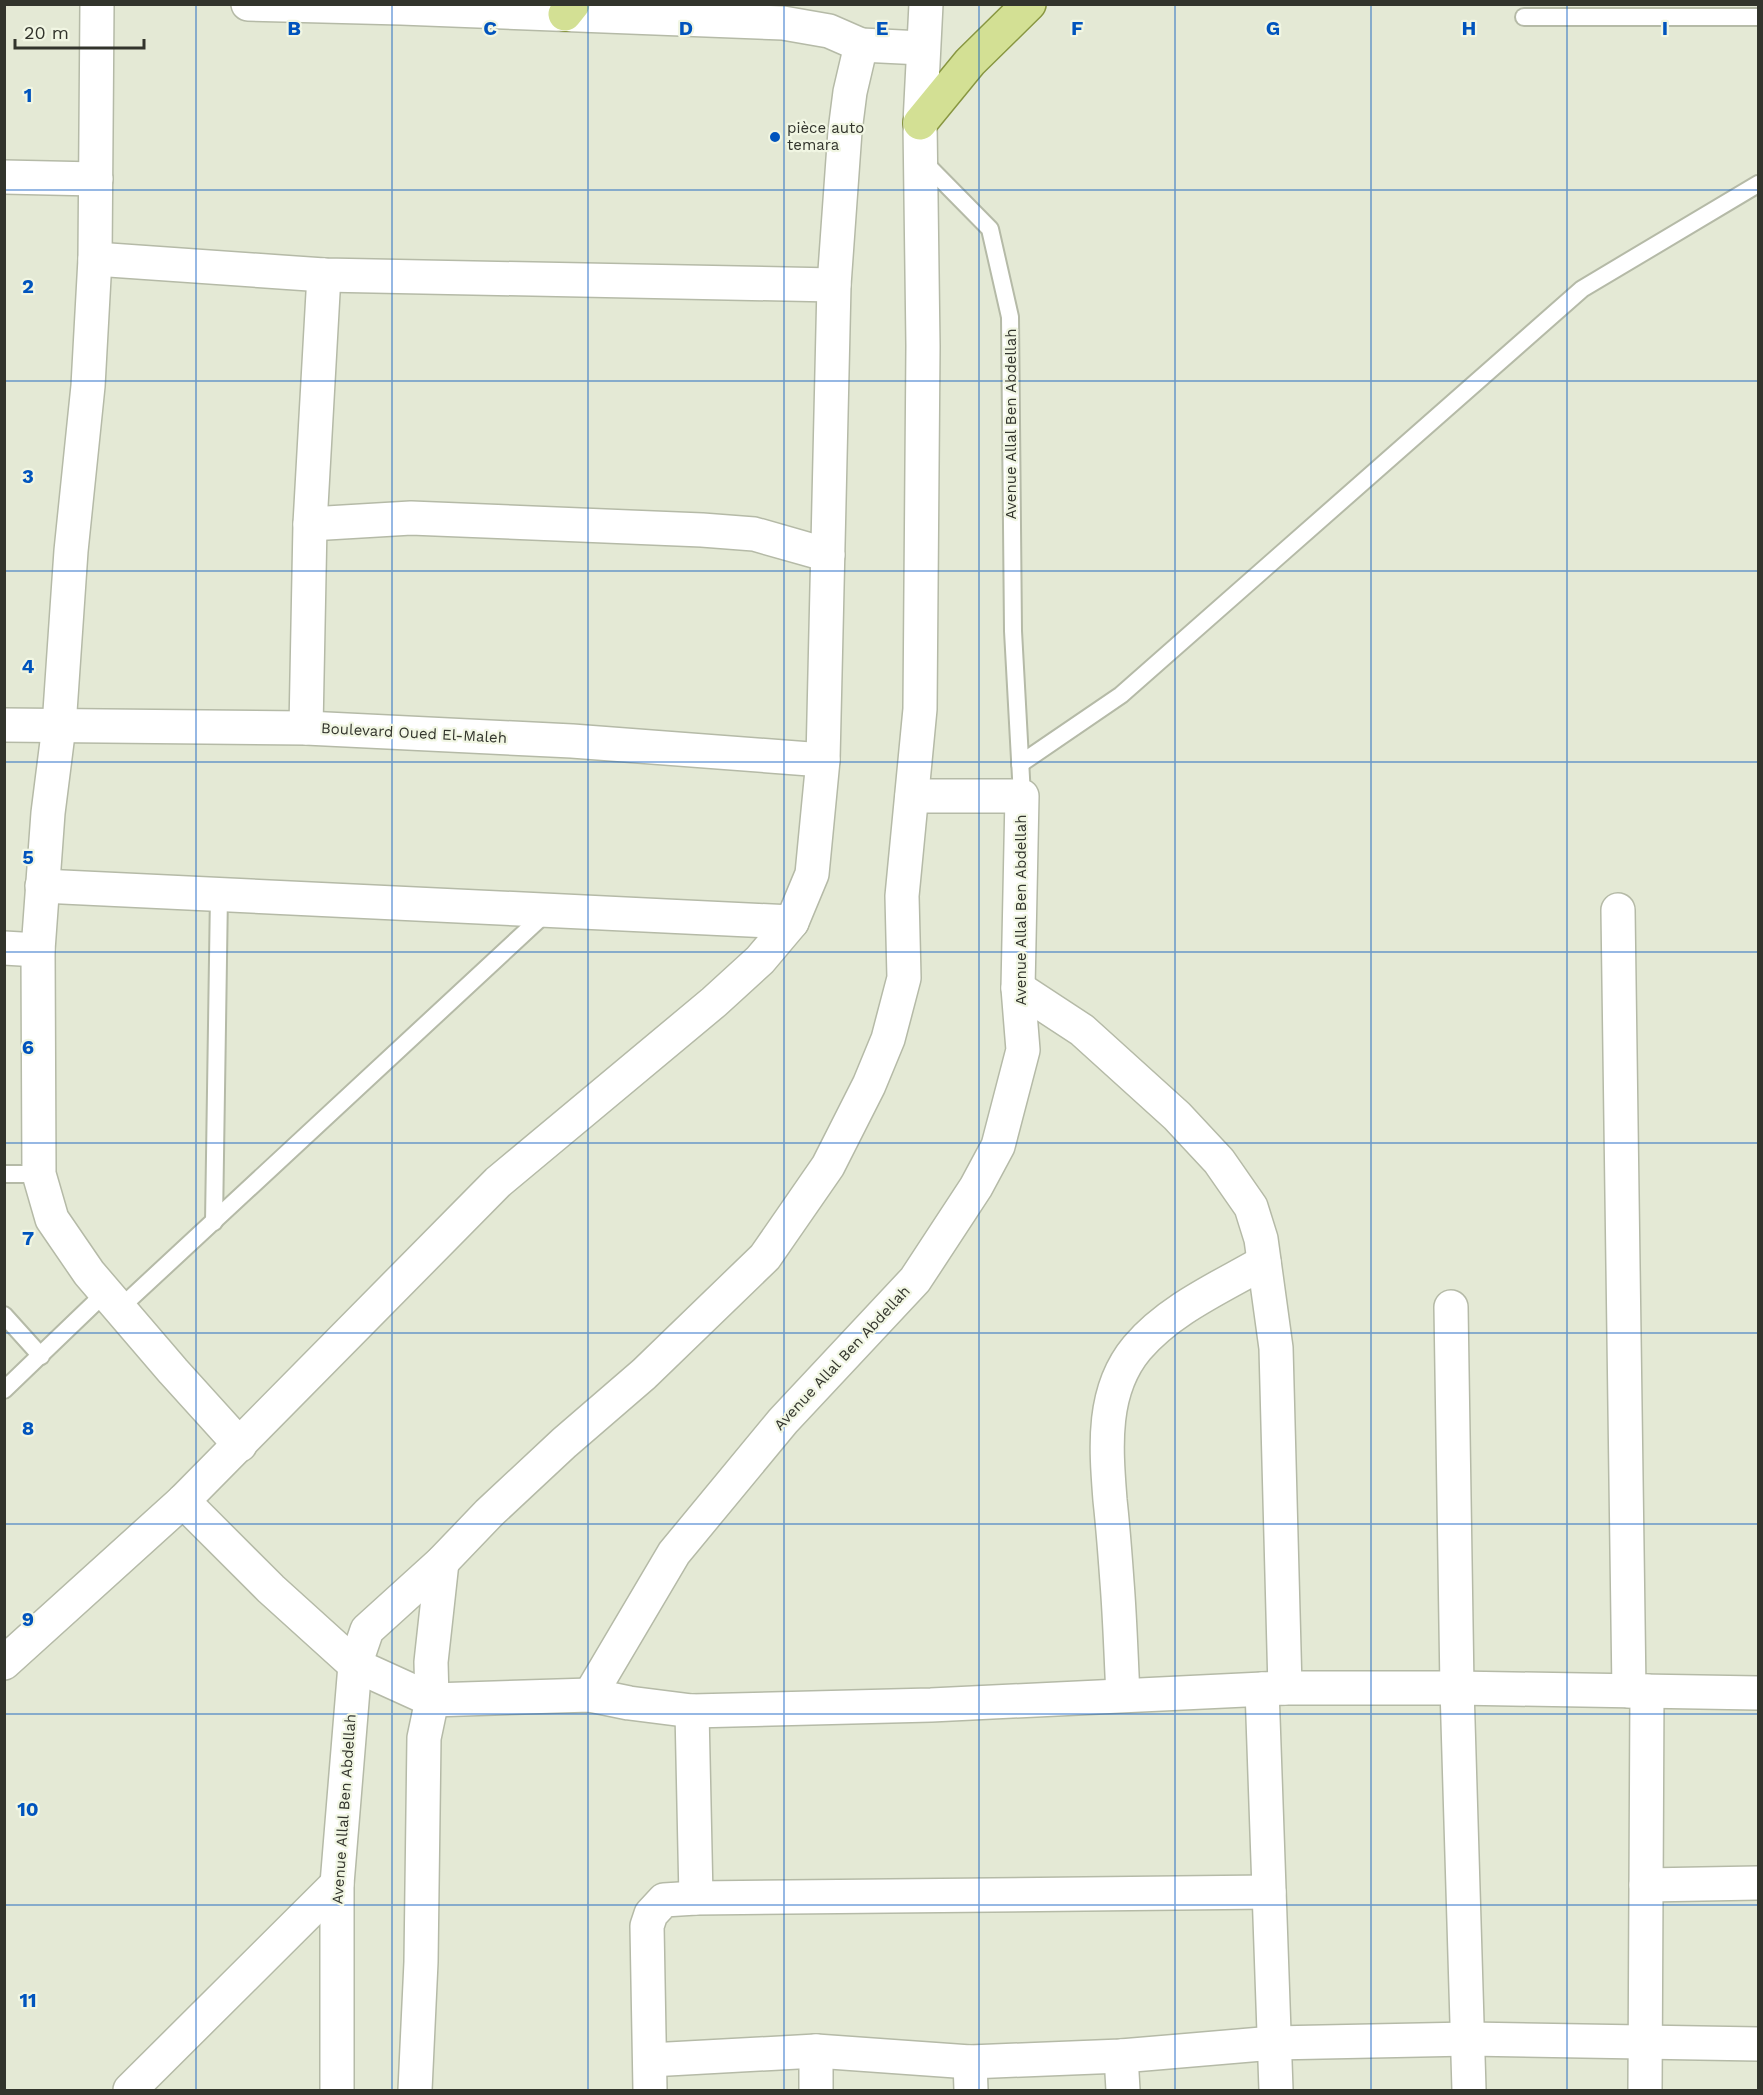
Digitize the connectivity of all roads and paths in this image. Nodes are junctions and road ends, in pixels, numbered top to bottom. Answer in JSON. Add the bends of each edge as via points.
{"nodes":[{"id":1,"x":97,"y":4,"type":"edge"},
{"id":2,"x":248,"y":4,"type":"edge"},
{"id":3,"x":926,"y":4,"type":"edge"},
{"id":4,"x":1029,"y":4,"type":"edge"},
{"id":5,"x":569,"y":9,"type":"edge"},
{"id":6,"x":1524,"y":17,"type":"dead end"},
{"id":7,"x":1758,"y":17,"type":"edge"},
{"id":8,"x":861,"y":45,"type":"junction"},
{"id":9,"x":922,"y":48,"type":"junction"},
{"id":10,"x":920,"y":123,"type":"junction"},
{"id":11,"x":920,"y":159,"type":"junction"},
{"id":12,"x":4,"y":177,"type":"edge"},
{"id":13,"x":96,"y":179,"type":"junction"},
{"id":14,"x":1758,"y":184,"type":"edge"},
{"id":15,"x":95,"y":259,"type":"junction"},
{"id":16,"x":324,"y":275,"type":"junction"},
{"id":17,"x":834,"y":285,"type":"junction"},
{"id":18,"x":310,"y":524,"type":"junction"},
{"id":19,"x":828,"y":555,"type":"junction"},
{"id":20,"x":4,"y":725,"type":"edge"},
{"id":21,"x":59,"y":726,"type":"junction"},
{"id":22,"x":306,"y":728,"type":"junction"},
{"id":23,"x":823,"y":760,"type":"junction"},
{"id":24,"x":1020,"y":764,"type":"junction"},
{"id":25,"x":912,"y":796,"type":"junction"},
{"id":26,"x":1022,"y":796,"type":"junction"},
{"id":27,"x":42,"y":885,"type":"junction"},
{"id":28,"x":219,"y":894,"type":"junction"},
{"id":29,"x":1618,"y":910,"type":"dead end"},
{"id":30,"x":549,"y":911,"type":"junction"},
{"id":31,"x":792,"y":922,"type":"junction"},
{"id":32,"x":4,"y":948,"type":"edge"},
{"id":33,"x":38,"y":950,"type":"junction"},
{"id":34,"x":1018,"y":987,"type":"junction"},
{"id":35,"x":4,"y":1174,"type":"edge"},
{"id":36,"x":39,"y":1174,"type":"junction"},
{"id":37,"x":214,"y":1222,"type":"junction"},
{"id":38,"x":1264,"y":1262,"type":"junction"},
{"id":39,"x":112,"y":1301,"type":"junction"},
{"id":40,"x":1451,"y":1307,"type":"dead end"},
{"id":41,"x":4,"y":1315,"type":"edge"},
{"id":42,"x":41,"y":1356,"type":"junction"},
{"id":43,"x":4,"y":1390,"type":"edge"},
{"id":44,"x":240,"y":1445,"type":"junction"},
{"id":45,"x":183,"y":1501,"type":"junction"},
{"id":46,"x":442,"y":1562,"type":"junction"},
{"id":47,"x":4,"y":1663,"type":"edge"},
{"id":48,"x":355,"y":1665,"type":"junction"},
{"id":49,"x":1273,"y":1688,"type":"junction"},
{"id":50,"x":1457,"y":1688,"type":"junction"},
{"id":51,"x":1638,"y":1691,"type":"junction"},
{"id":52,"x":1758,"y":1693,"type":"edge"},
{"id":53,"x":590,"y":1695,"type":"junction"},
{"id":54,"x":1123,"y":1695,"type":"junction"},
{"id":55,"x":432,"y":1700,"type":"junction"},
{"id":56,"x":692,"y":1711,"type":"junction"},
{"id":57,"x":1758,"y":1883,"type":"edge"},
{"id":58,"x":337,"y":1884,"type":"junction"},
{"id":59,"x":1646,"y":1885,"type":"junction"},
{"id":60,"x":1269,"y":1892,"type":"junction"},
{"id":61,"x":696,"y":1898,"type":"junction"},
{"id":62,"x":1469,"y":2039,"type":"junction"},
{"id":63,"x":1274,"y":2043,"type":"junction"},
{"id":64,"x":1644,"y":2043,"type":"junction"},
{"id":65,"x":1758,"y":2044,"type":"edge"},
{"id":66,"x":816,"y":2051,"type":"junction"},
{"id":67,"x":1121,"y":2056,"type":"junction"},
{"id":68,"x":650,"y":2075,"type":"edge"},
{"id":69,"x":970,"y":2077,"type":"edge"},
{"id":70,"x":130,"y":2091,"type":"edge"},
{"id":71,"x":337,"y":2091,"type":"edge"},
{"id":72,"x":416,"y":2091,"type":"edge"},
{"id":73,"x":816,"y":2091,"type":"edge"},
{"id":74,"x":1123,"y":2091,"type":"edge"},
{"id":75,"x":1275,"y":2091,"type":"edge"},
{"id":76,"x":1469,"y":2091,"type":"edge"},
{"id":77,"x":1645,"y":2091,"type":"edge"}],
"edges":[{"from":1,"to":13,"type":"street"},
{"from":2,"to":5,"type":"street"},
{"from":3,"to":9,"type":"street","name":"Avenue Allal Ben Abdellah"},
{"from":4,"to":10,"type":"main road","via":[[970,62]]},
{"from":5,"to":8,"type":"street","via":[[783,23],[829,31]]},
{"from":6,"to":7,"type":"lane"},
{"from":8,"to":9,"type":"street"},
{"from":8,"to":17,"type":"street","via":[[845,131]]},
{"from":9,"to":10,"type":"street","name":"Avenue Allal Ben Abdellah"},
{"from":10,"to":11,"type":"street","name":"Avenue Allal Ben Abdellah"},
{"from":11,"to":24,"type":"lane","name":"Avenue Allal Ben Abdellah","via":[[990,229],[1010,317],[1013,631]]},
{"from":11,"to":25,"type":"street","name":"Avenue Allal Ben Abdellah","via":[[923,346],[920,709]]},
{"from":12,"to":13,"type":"street"},
{"from":13,"to":15,"type":"street"},
{"from":14,"to":24,"type":"lane","via":[[1582,289],[1120,695]]},
{"from":15,"to":16,"type":"street"},
{"from":15,"to":21,"type":"street"},
{"from":16,"to":17,"type":"street"},
{"from":16,"to":18,"type":"street"},
{"from":17,"to":19,"type":"street"},
{"from":18,"to":19,"type":"street","via":[[411,518],[702,530],[754,534]]},
{"from":18,"to":22,"type":"street"},
{"from":19,"to":23,"type":"street"},
{"from":20,"to":21,"type":"street","name":"Boulevard Oued El-Maleh"},
{"from":21,"to":22,"type":"street","name":"Boulevard Oued El-Maleh"},
{"from":21,"to":27,"type":"street"},
{"from":22,"to":23,"type":"street","name":"Boulevard Oued El-Maleh","via":[[572,741]]},
{"from":23,"to":31,"type":"street","via":[[812,874]]},
{"from":24,"to":26,"type":"lane","name":"Avenue Allal Ben Abdellah"},
{"from":25,"to":26,"type":"street"},
{"from":25,"to":46,"type":"street","name":"Avenue Allal Ben Abdellah","via":[[902,896],[904,978],[888,1039],[828,1166],[765,1257],[644,1374],[489,1513]]},
{"from":26,"to":34,"type":"street","name":"Avenue Allal Ben Abdellah"},
{"from":27,"to":28,"type":"street"},
{"from":27,"to":33,"type":"street"},
{"from":28,"to":30,"type":"street"},
{"from":28,"to":37,"type":"lane"},
{"from":29,"to":51,"type":"street"},
{"from":30,"to":31,"type":"street"},
{"from":30,"to":37,"type":"lane"},
{"from":31,"to":44,"type":"street","via":[[760,960],[714,1002],[498,1182]]},
{"from":32,"to":33,"type":"street"},
{"from":33,"to":36,"type":"street"},
{"from":34,"to":38,"type":"street","via":[[1082,1030],[1177,1116],[1219,1161],[1251,1207]]},
{"from":34,"to":53,"type":"street","name":"Avenue Allal Ben Abdellah","via":[[1023,1050],[998,1146],[976,1187],[915,1280],[783,1421],[674,1553]]},
{"from":35,"to":36,"type":"lane"},
{"from":36,"to":39,"type":"street","via":[[52,1219]]},
{"from":37,"to":39,"type":"lane"},
{"from":38,"to":49,"type":"street","via":[[1278,1387]]},
{"from":38,"to":54,"type":"street","via":[[1166,1320],[1137,1348],[1123,1369],[1112,1398],[1107,1459]]},
{"from":39,"to":42,"type":"lane"},
{"from":39,"to":44,"type":"street"},
{"from":40,"to":50,"type":"street"},
{"from":41,"to":42,"type":"lane"},
{"from":42,"to":43,"type":"lane"},
{"from":44,"to":45,"type":"street"},
{"from":45,"to":47,"type":"street"},
{"from":45,"to":48,"type":"street"},
{"from":46,"to":48,"type":"street","name":"Avenue Allal Ben Abdellah","via":[[368,1630]]},
{"from":46,"to":55,"type":"street"},
{"from":48,"to":55,"type":"street"},
{"from":48,"to":58,"type":"street","name":"Avenue Allal Ben Abdellah"},
{"from":49,"to":50,"type":"street"},
{"from":49,"to":54,"type":"street"},
{"from":49,"to":60,"type":"street"},
{"from":50,"to":51,"type":"street"},
{"from":50,"to":62,"type":"street"},
{"from":51,"to":52,"type":"street"},
{"from":51,"to":59,"type":"street"},
{"from":53,"to":55,"type":"street"},
{"from":53,"to":56,"type":"street"},
{"from":54,"to":56,"type":"street","via":[[931,1706]]},
{"from":55,"to":72,"type":"street","via":[[424,1738]]},
{"from":56,"to":61,"type":"street"},
{"from":57,"to":59,"type":"street"},
{"from":58,"to":70,"type":"street"},
{"from":58,"to":71,"type":"street","name":"Avenue Allal Ben Abdellah"},
{"from":59,"to":64,"type":"street"},
{"from":60,"to":61,"type":"street"},
{"from":60,"to":63,"type":"street"},
{"from":61,"to":68,"type":"street","via":[[664,1900],[651,1914],[647,1926]]},
{"from":62,"to":63,"type":"street"},
{"from":62,"to":64,"type":"street"},
{"from":62,"to":76,"type":"street"},
{"from":63,"to":67,"type":"street"},
{"from":63,"to":75,"type":"street"},
{"from":64,"to":65,"type":"street"},
{"from":64,"to":77,"type":"street"},
{"from":66,"to":68,"type":"street"},
{"from":66,"to":69,"type":"street"},
{"from":66,"to":73,"type":"street"},
{"from":67,"to":69,"type":"street"},
{"from":67,"to":74,"type":"street"}]}
